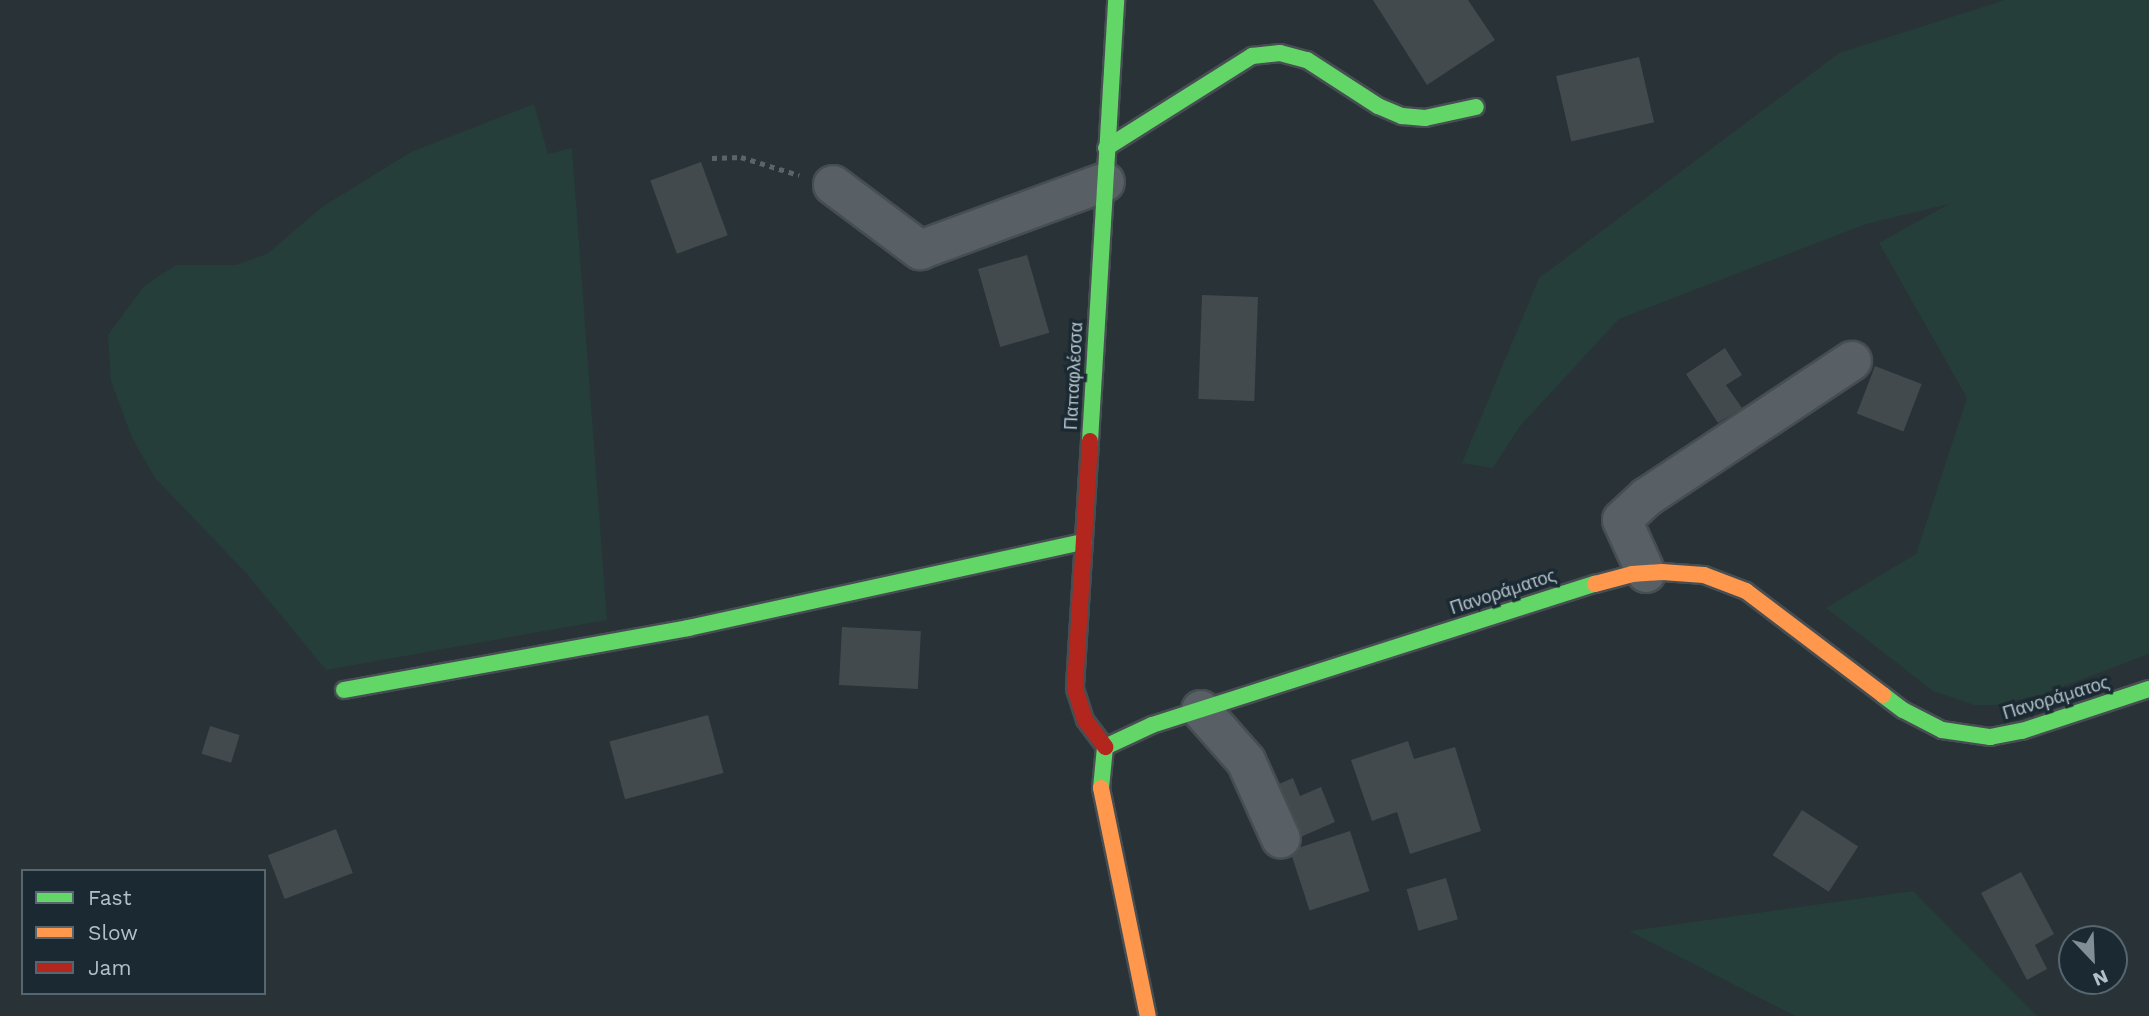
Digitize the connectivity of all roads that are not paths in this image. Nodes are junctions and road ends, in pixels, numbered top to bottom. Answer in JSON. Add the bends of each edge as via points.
{"nodes":[{"id":1,"x":1116,"y":0,"type":"edge"},
{"id":2,"x":1476,"y":107,"type":"dead end"},
{"id":3,"x":1105,"y":165,"type":"junction"},
{"id":4,"x":833,"y":185,"type":"road end"},
{"id":5,"x":1852,"y":361,"type":"dead end"},
{"id":6,"x":1084,"y":542,"type":"junction"},
{"id":7,"x":1646,"y":573,"type":"junction"},
{"id":8,"x":2149,"y":689,"type":"edge"},
{"id":9,"x":344,"y":690,"type":"dead end"},
{"id":10,"x":1200,"y":710,"type":"junction"},
{"id":11,"x":1105,"y":747,"type":"junction"},
{"id":12,"x":1281,"y":839,"type":"dead end"},
{"id":13,"x":1148,"y":1016,"type":"edge"}],
"edges":[{"from":1,"to":3,"type":"street","name":"Παπαφλέσσα"},
{"from":2,"to":3,"type":"street","via":[[1425,118],[1402,116],[1378,106],[1307,60],[1280,53],[1252,56]]},
{"from":3,"to":4,"type":"street","via":[[920,250]]},
{"from":3,"to":6,"type":"street","name":"Παπαφλέσσα"},
{"from":5,"to":7,"type":"street","via":[[1647,497],[1622,520]]},
{"from":6,"to":9,"type":"street","via":[[688,628]]},
{"from":6,"to":11,"type":"street","name":"Παπαφλέσσα","via":[[1075,689],[1085,720]]},
{"from":7,"to":8,"type":"street","name":"Πανοράματος","via":[[1704,575],[1746,591],[1903,710],[1942,730],[1990,737],[2022,731]]},
{"from":7,"to":10,"type":"street","name":"Πανοράματος","via":[[1548,598]]},
{"from":10,"to":11,"type":"street","name":"Πανοράματος"},
{"from":10,"to":12,"type":"street","via":[[1245,761]]},
{"from":11,"to":13,"type":"street","via":[[1101,793]]}]}
